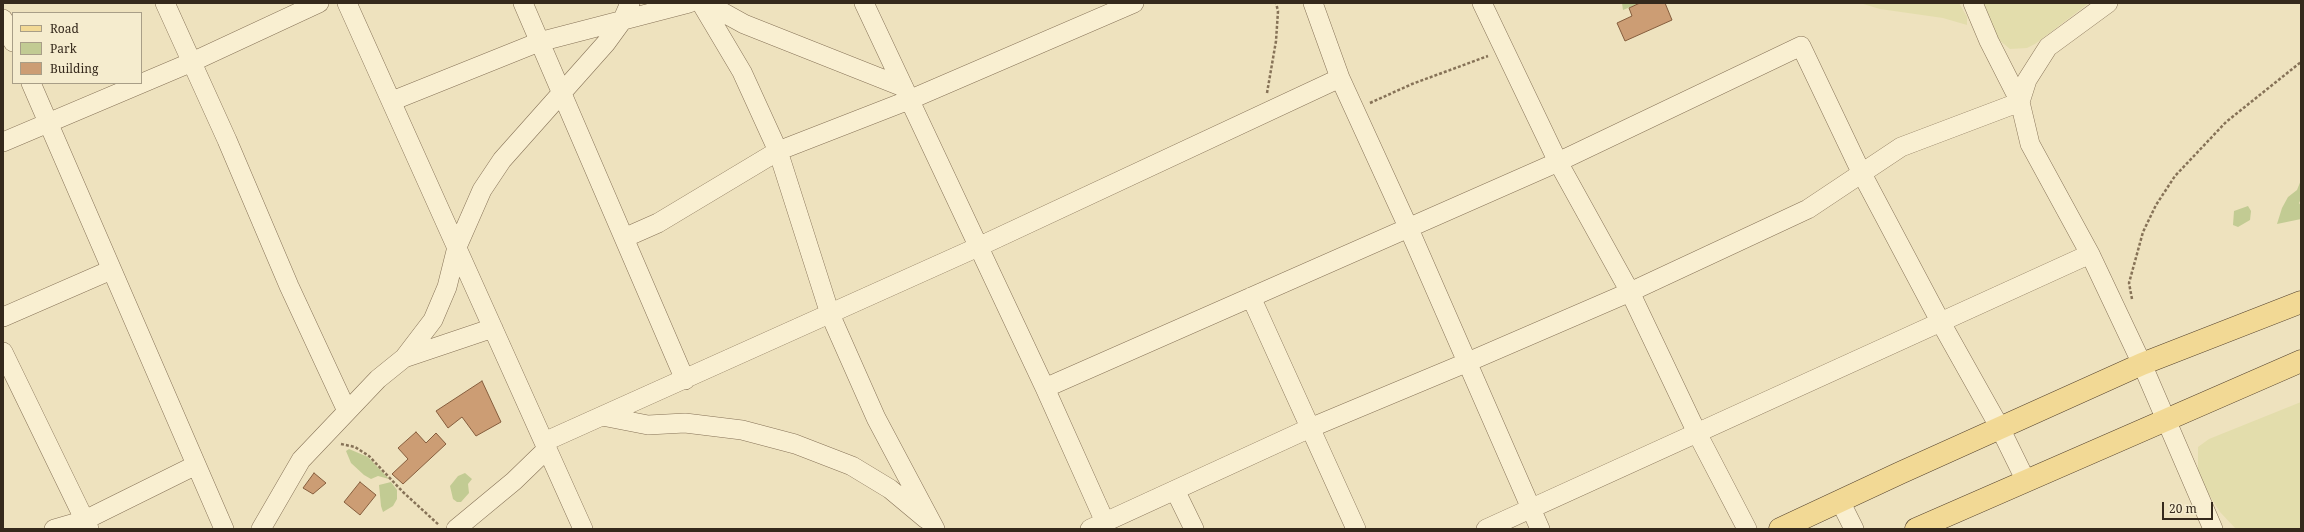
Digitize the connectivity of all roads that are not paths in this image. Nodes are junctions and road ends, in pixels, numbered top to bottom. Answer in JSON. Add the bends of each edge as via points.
{"nodes":[{"id":1,"x":165,"y":3,"type":"edge"},
{"id":2,"x":319,"y":3,"type":"edge"},
{"id":3,"x":347,"y":3,"type":"edge"},
{"id":4,"x":523,"y":3,"type":"edge"},
{"id":5,"x":630,"y":3,"type":"edge"},
{"id":6,"x":689,"y":3,"type":"edge"},
{"id":7,"x":701,"y":3,"type":"edge"},
{"id":8,"x":706,"y":3,"type":"edge"},
{"id":9,"x":864,"y":3,"type":"edge"},
{"id":10,"x":1134,"y":3,"type":"edge"},
{"id":11,"x":1312,"y":3,"type":"edge"},
{"id":12,"x":1482,"y":3,"type":"edge"},
{"id":13,"x":1973,"y":3,"type":"edge"},
{"id":14,"x":2108,"y":3,"type":"edge"},
{"id":15,"x":3,"y":19,"type":"edge"},
{"id":16,"x":622,"y":21,"type":"junction"},
{"id":17,"x":12,"y":40,"type":"edge"},
{"id":18,"x":540,"y":42,"type":"junction"},
{"id":19,"x":192,"y":62,"type":"junction"},
{"id":20,"x":1340,"y":78,"type":"junction"},
{"id":21,"x":31,"y":84,"type":"edge"},
{"id":22,"x":141,"y":84,"type":"edge"},
{"id":23,"x":142,"y":84,"type":"edge"},
{"id":24,"x":562,"y":94,"type":"junction"},
{"id":25,"x":906,"y":94,"type":"junction"},
{"id":26,"x":392,"y":101,"type":"junction"},
{"id":27,"x":2020,"y":102,"type":"junction"},
{"id":28,"x":48,"y":124,"type":"junction"},
{"id":29,"x":3,"y":142,"type":"edge"},
{"id":30,"x":778,"y":151,"type":"junction"},
{"id":31,"x":1558,"y":162,"type":"junction"},
{"id":32,"x":1861,"y":172,"type":"junction"},
{"id":33,"x":1409,"y":229,"type":"junction"},
{"id":34,"x":624,"y":238,"type":"junction"},
{"id":35,"x":457,"y":247,"type":"junction"},
{"id":36,"x":978,"y":247,"type":"junction"},
{"id":37,"x":2090,"y":254,"type":"junction"},
{"id":38,"x":111,"y":270,"type":"junction"},
{"id":39,"x":1630,"y":292,"type":"junction"},
{"id":40,"x":1251,"y":297,"type":"junction"},
{"id":41,"x":2301,"y":302,"type":"edge"},
{"id":42,"x":830,"y":314,"type":"junction"},
{"id":43,"x":3,"y":317,"type":"edge"},
{"id":44,"x":1940,"y":321,"type":"junction"},
{"id":45,"x":493,"y":328,"type":"junction"},
{"id":46,"x":3,"y":352,"type":"edge"},
{"id":47,"x":404,"y":358,"type":"junction"},
{"id":48,"x":2301,"y":361,"type":"edge"},
{"id":49,"x":1468,"y":362,"type":"junction"},
{"id":50,"x":2142,"y":364,"type":"junction"},
{"id":51,"x":685,"y":380,"type":"junction"},
{"id":52,"x":1045,"y":388,"type":"junction"},
{"id":53,"x":347,"y":411,"type":"junction"},
{"id":54,"x":602,"y":416,"type":"junction"},
{"id":55,"x":2167,"y":419,"type":"junction"},
{"id":56,"x":1310,"y":428,"type":"junction"},
{"id":57,"x":2000,"y":428,"type":"junction"},
{"id":58,"x":1696,"y":432,"type":"junction"},
{"id":59,"x":546,"y":445,"type":"junction"},
{"id":60,"x":196,"y":465,"type":"junction"},
{"id":61,"x":2026,"y":481,"type":"junction"},
{"id":62,"x":1175,"y":490,"type":"junction"},
{"id":63,"x":1840,"y":500,"type":"junction"},
{"id":64,"x":1532,"y":510,"type":"junction"},
{"id":65,"x":87,"y":525,"type":"edge"},
{"id":66,"x":1097,"y":526,"type":"edge"},
{"id":67,"x":934,"y":527,"type":"edge"},
{"id":68,"x":54,"y":529,"type":"edge"},
{"id":69,"x":224,"y":529,"type":"edge"},
{"id":70,"x":261,"y":529,"type":"edge"},
{"id":71,"x":456,"y":529,"type":"edge"},
{"id":72,"x":583,"y":529,"type":"edge"},
{"id":73,"x":1194,"y":529,"type":"edge"},
{"id":74,"x":1356,"y":529,"type":"edge"},
{"id":75,"x":1486,"y":529,"type":"edge"},
{"id":76,"x":1540,"y":529,"type":"edge"},
{"id":77,"x":1747,"y":529,"type":"edge"},
{"id":78,"x":1780,"y":529,"type":"edge"},
{"id":79,"x":1854,"y":529,"type":"edge"},
{"id":80,"x":1916,"y":529,"type":"edge"},
{"id":81,"x":2213,"y":529,"type":"edge"}],
"edges":[{"from":1,"to":19,"type":"street"},
{"from":2,"to":19,"type":"street"},
{"from":3,"to":26,"type":"street"},
{"from":4,"to":18,"type":"street"},
{"from":5,"to":16,"type":"street"},
{"from":6,"to":16,"type":"street"},
{"from":7,"to":30,"type":"street","via":[[742,72]]},
{"from":8,"to":25,"type":"street","via":[[751,26]]},
{"from":9,"to":25,"type":"street"},
{"from":10,"to":25,"type":"street"},
{"from":11,"to":20,"type":"street"},
{"from":12,"to":31,"type":"street"},
{"from":13,"to":27,"type":"street"},
{"from":14,"to":27,"type":"street","via":[[2048,47],[2027,80]]},
{"from":15,"to":17,"type":"street"},
{"from":16,"to":18,"type":"street"},
{"from":16,"to":24,"type":"street"},
{"from":18,"to":24,"type":"street"},
{"from":18,"to":26,"type":"street"},
{"from":19,"to":23,"type":"street"},
{"from":19,"to":53,"type":"street","via":[[289,286]]},
{"from":20,"to":33,"type":"street"},
{"from":20,"to":36,"type":"street"},
{"from":21,"to":28,"type":"street"},
{"from":22,"to":28,"type":"street"},
{"from":24,"to":34,"type":"street"},
{"from":24,"to":35,"type":"street","via":[[502,160],[482,190]]},
{"from":25,"to":30,"type":"street"},
{"from":25,"to":36,"type":"street"},
{"from":26,"to":35,"type":"street"},
{"from":27,"to":32,"type":"street","via":[[1901,147]]},
{"from":27,"to":37,"type":"street","via":[[2030,144]]},
{"from":28,"to":29,"type":"street"},
{"from":28,"to":38,"type":"street"},
{"from":30,"to":34,"type":"street","via":[[658,223]]},
{"from":30,"to":42,"type":"street"},
{"from":31,"to":32,"type":"street","via":[[1801,46]]},
{"from":31,"to":33,"type":"street"},
{"from":31,"to":39,"type":"street"},
{"from":32,"to":39,"type":"street","via":[[1808,209]]},
{"from":32,"to":44,"type":"street"},
{"from":33,"to":40,"type":"street"},
{"from":33,"to":49,"type":"street"},
{"from":34,"to":51,"type":"street"},
{"from":35,"to":45,"type":"street"},
{"from":35,"to":47,"type":"street","via":[[447,287],[432,320]]},
{"from":36,"to":42,"type":"street"},
{"from":36,"to":52,"type":"street"},
{"from":37,"to":44,"type":"street"},
{"from":37,"to":50,"type":"street"},
{"from":38,"to":43,"type":"street"},
{"from":38,"to":60,"type":"street"},
{"from":39,"to":49,"type":"street"},
{"from":39,"to":58,"type":"street"},
{"from":40,"to":52,"type":"street"},
{"from":40,"to":56,"type":"street"},
{"from":41,"to":50,"type":"main road"},
{"from":42,"to":51,"type":"street"},
{"from":42,"to":67,"type":"street","via":[[876,418]]},
{"from":44,"to":57,"type":"street"},
{"from":44,"to":58,"type":"street"},
{"from":45,"to":47,"type":"street"},
{"from":45,"to":59,"type":"street"},
{"from":46,"to":65,"type":"street"},
{"from":47,"to":53,"type":"street","via":[[378,379]]},
{"from":48,"to":55,"type":"main road"},
{"from":49,"to":56,"type":"street"},
{"from":49,"to":64,"type":"street"},
{"from":50,"to":55,"type":"street"},
{"from":50,"to":57,"type":"main road"},
{"from":51,"to":54,"type":"street"},
{"from":52,"to":66,"type":"street"},
{"from":53,"to":70,"type":"street","via":[[301,460]]},
{"from":54,"to":59,"type":"street"},
{"from":54,"to":67,"type":"street","via":[[648,425],[685,424],[742,430],[795,444],[852,466],[890,489]]},
{"from":55,"to":61,"type":"main road"},
{"from":55,"to":81,"type":"street"},
{"from":56,"to":62,"type":"street"},
{"from":56,"to":74,"type":"street"},
{"from":57,"to":61,"type":"street"},
{"from":57,"to":63,"type":"main road"},
{"from":58,"to":64,"type":"street"},
{"from":58,"to":77,"type":"street"},
{"from":59,"to":71,"type":"street","via":[[514,481]]},
{"from":59,"to":72,"type":"street"},
{"from":60,"to":65,"type":"street"},
{"from":60,"to":69,"type":"street"},
{"from":61,"to":80,"type":"main road"},
{"from":62,"to":66,"type":"street"},
{"from":62,"to":73,"type":"street"},
{"from":63,"to":78,"type":"main road"},
{"from":63,"to":79,"type":"street"},
{"from":64,"to":75,"type":"street"},
{"from":64,"to":76,"type":"street"},
{"from":65,"to":68,"type":"street"}]}
